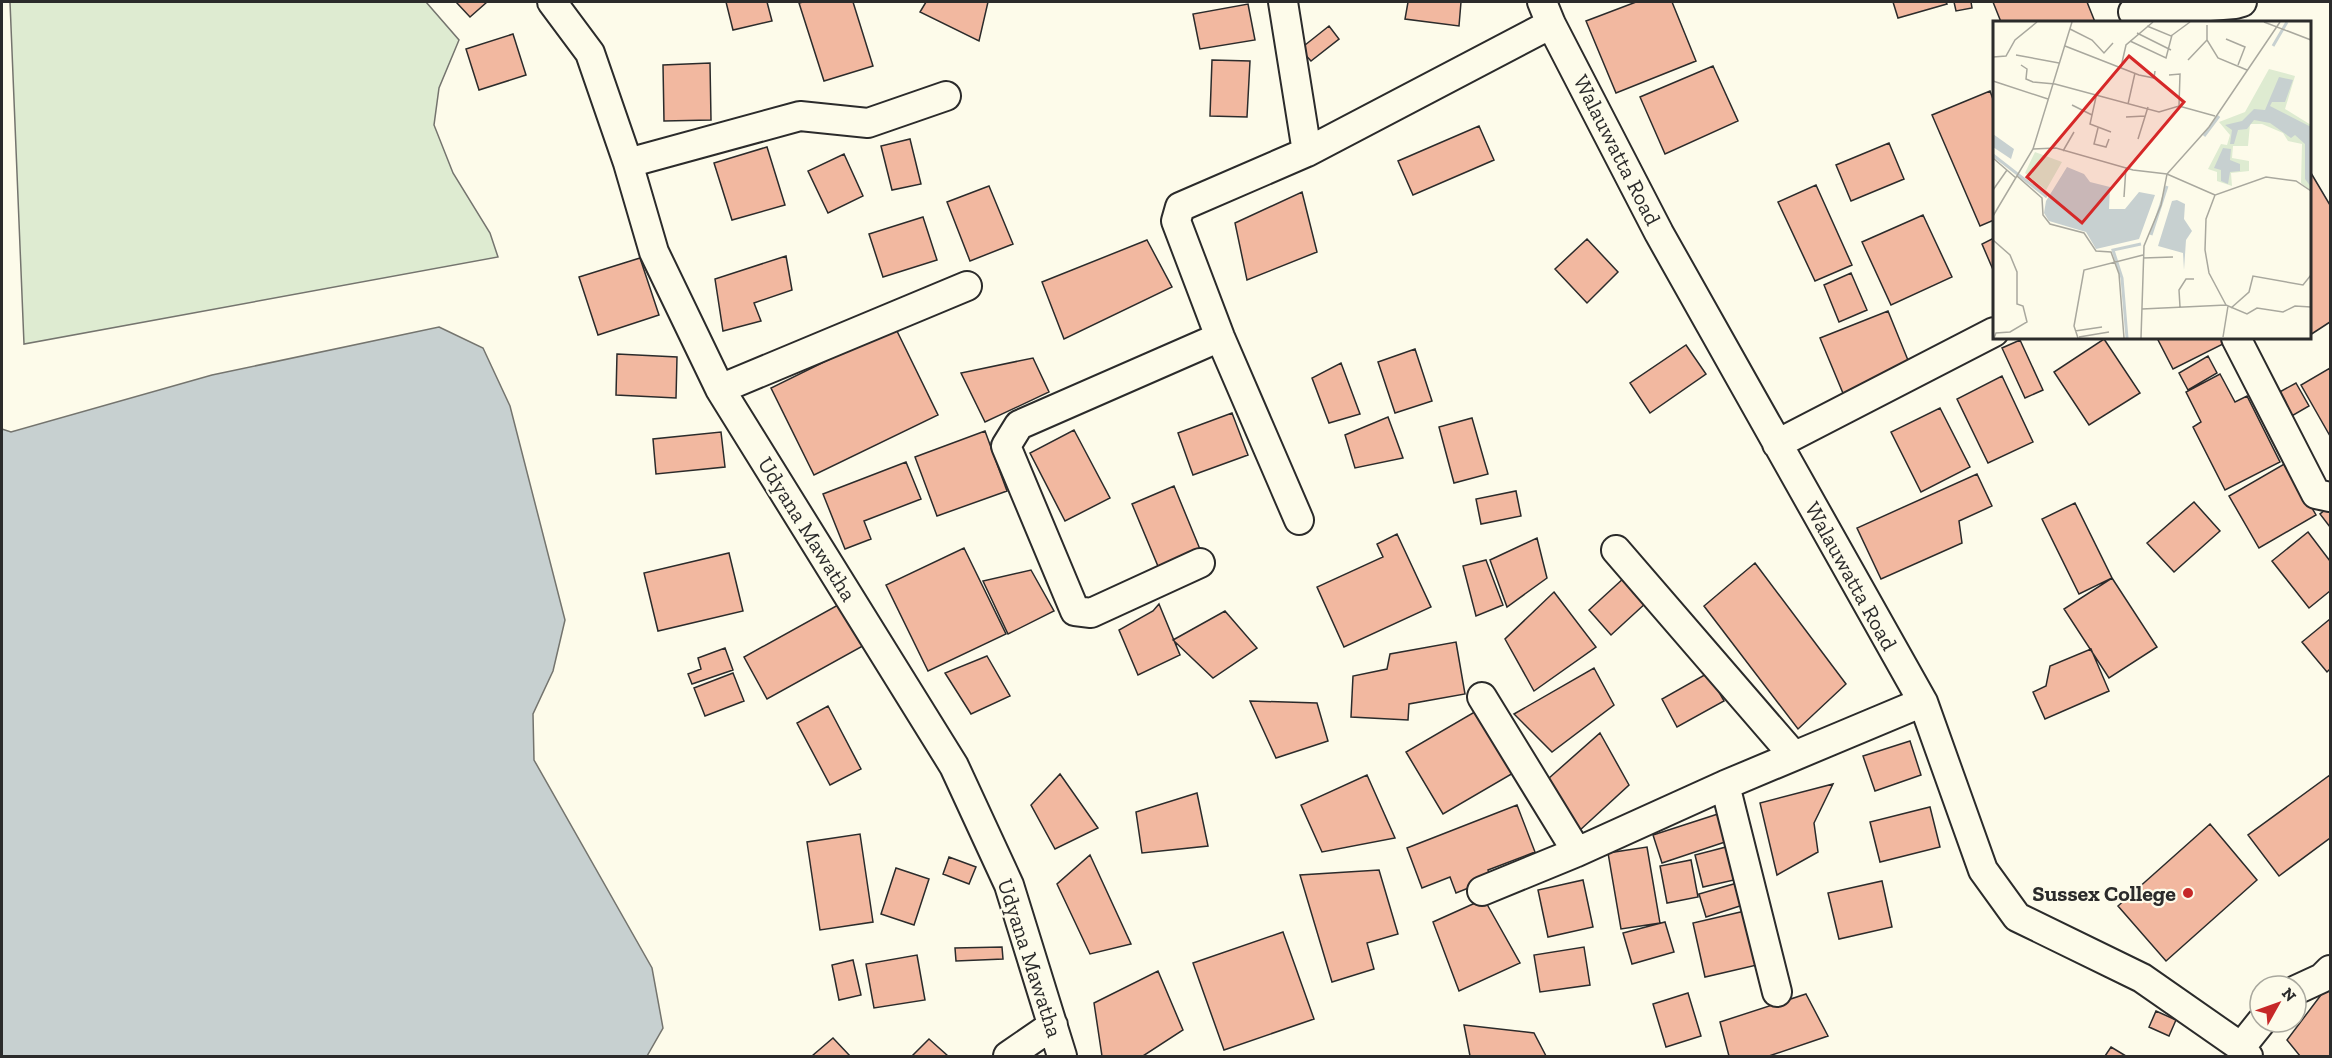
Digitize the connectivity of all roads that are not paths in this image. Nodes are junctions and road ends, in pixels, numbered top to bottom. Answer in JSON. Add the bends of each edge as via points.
{"nodes":[{"id":1,"x":552,"y":2,"type":"edge"},
{"id":2,"x":1283,"y":2,"type":"edge"},
{"id":3,"x":2242,"y":2,"type":"edge"},
{"id":4,"x":2133,"y":12,"type":"edge"},
{"id":5,"x":1546,"y":13,"type":"edge"},
{"id":6,"x":946,"y":96,"type":"dead end"},
{"id":7,"x":1307,"y":152,"type":"junction"},
{"id":8,"x":628,"y":163,"type":"junction"},
{"id":9,"x":967,"y":286,"type":"dead end"},
{"id":10,"x":1993,"y":333,"type":"edge"},
{"id":11,"x":1220,"y":337,"type":"junction"},
{"id":12,"x":2237,"y":339,"type":"edge"},
{"id":13,"x":720,"y":389,"type":"junction"},
{"id":14,"x":1777,"y":444,"type":"junction"},
{"id":15,"x":2331,"y":496,"type":"edge"},
{"id":16,"x":1299,"y":520,"type":"dead end"},
{"id":17,"x":1616,"y":550,"type":"dead end"},
{"id":18,"x":1200,"y":563,"type":"dead end"},
{"id":19,"x":1482,"y":697,"type":"dead end"},
{"id":20,"x":1923,"y":702,"type":"junction"},
{"id":21,"x":1794,"y":756,"type":"junction"},
{"id":22,"x":1725,"y":785,"type":"junction"},
{"id":23,"x":1577,"y":852,"type":"junction"},
{"id":24,"x":1482,"y":891,"type":"dead end"},
{"id":25,"x":2331,"y":970,"type":"edge"},
{"id":26,"x":2308,"y":984,"type":"edge"},
{"id":27,"x":1777,"y":992,"type":"dead end"},
{"id":28,"x":1053,"y":1025,"type":"junction"},
{"id":29,"x":2255,"y":1034,"type":"edge"},
{"id":30,"x":2245,"y":1052,"type":"edge"},
{"id":31,"x":1008,"y":1056,"type":"edge"},
{"id":32,"x":1062,"y":1056,"type":"edge"}],
"edges":[{"from":1,"to":8,"type":"street","name":"Udyana Mawatha","via":[[590,53]]},
{"from":2,"to":7,"type":"street"},
{"from":3,"to":4,"type":"street"},
{"from":5,"to":7,"type":"street"},
{"from":5,"to":14,"type":"street","name":"Walauwatta Road","via":[[1659,233]]},
{"from":6,"to":8,"type":"street","via":[[868,123],[800,116]]},
{"from":7,"to":11,"type":"street","via":[[1180,207],[1176,221]]},
{"from":8,"to":13,"type":"street","name":"Udyana Mawatha","via":[[654,252]]},
{"from":9,"to":13,"type":"street"},
{"from":10,"to":14,"type":"street"},
{"from":11,"to":16,"type":"street"},
{"from":11,"to":18,"type":"street","via":[[1019,425],[1006,446],[1075,611],[1091,614]]},
{"from":12,"to":15,"type":"street","via":[[2316,494]]},
{"from":13,"to":28,"type":"street","name":"Udyana Mawatha","via":[[954,766],[1009,885]]},
{"from":14,"to":20,"type":"street","name":"Walauwatta Road"},
{"from":17,"to":21,"type":"street"},
{"from":19,"to":23,"type":"street"},
{"from":20,"to":21,"type":"street"},
{"from":20,"to":30,"type":"street","name":"Walauwatta Road","via":[[1983,870],[2017,917],[2142,978]]},
{"from":21,"to":22,"type":"street"},
{"from":22,"to":23,"type":"street"},
{"from":22,"to":27,"type":"street"},
{"from":23,"to":24,"type":"street"},
{"from":25,"to":26,"type":"street"},
{"from":28,"to":31,"type":"street"},
{"from":28,"to":32,"type":"street","name":"Udyana Mawatha"},
{"from":29,"to":30,"type":"street"}]}
